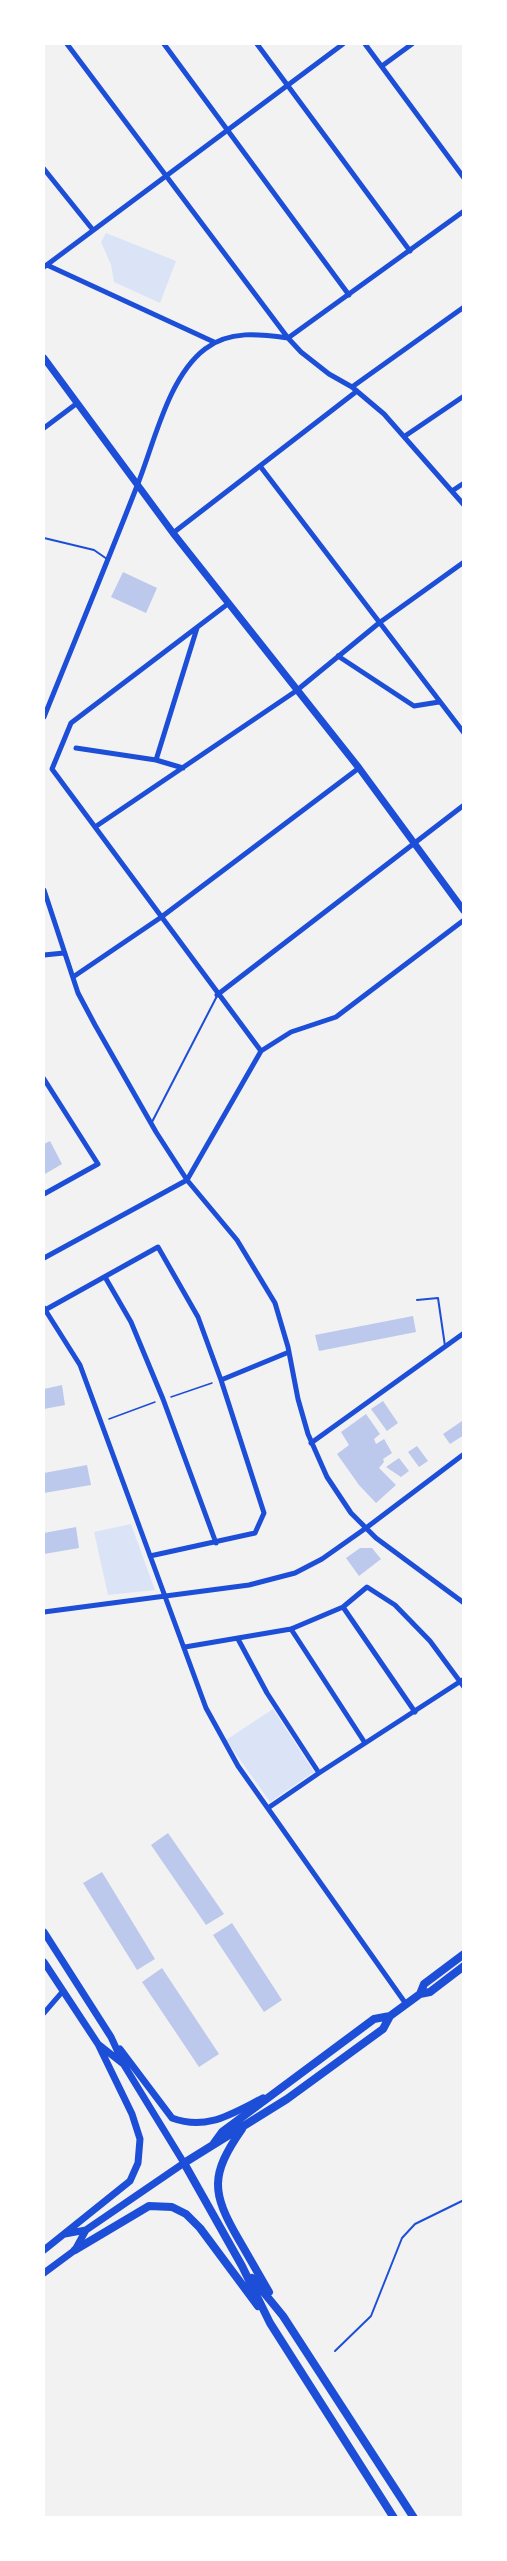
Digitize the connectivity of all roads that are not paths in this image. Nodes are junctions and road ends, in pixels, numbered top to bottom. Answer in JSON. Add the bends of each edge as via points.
{"nodes":[{"id":1,"x":67,"y":44,"type":"edge"},
{"id":2,"x":164,"y":44,"type":"edge"},
{"id":3,"x":257,"y":44,"type":"edge"},
{"id":4,"x":344,"y":44,"type":"edge"},
{"id":5,"x":365,"y":44,"type":"edge"},
{"id":6,"x":412,"y":44,"type":"edge"},
{"id":7,"x":382,"y":66,"type":"junction"},
{"id":8,"x":286,"y":86,"type":"junction"},
{"id":9,"x":227,"y":130,"type":"junction"},
{"id":10,"x":44,"y":169,"type":"edge"},
{"id":11,"x":165,"y":175,"type":"junction"},
{"id":12,"x":464,"y":178,"type":"edge"},
{"id":13,"x":464,"y":212,"type":"edge"},
{"id":14,"x":93,"y":230,"type":"junction"},
{"id":15,"x":410,"y":251,"type":"junction"},
{"id":16,"x":45,"y":266,"type":"edge"},
{"id":17,"x":349,"y":295,"type":"junction"},
{"id":18,"x":464,"y":307,"type":"edge"},
{"id":19,"x":288,"y":338,"type":"junction"},
{"id":20,"x":214,"y":342,"type":"junction"},
{"id":21,"x":44,"y":358,"type":"edge"},
{"id":22,"x":355,"y":389,"type":"junction"},
{"id":23,"x":464,"y":396,"type":"edge"},
{"id":24,"x":76,"y":404,"type":"junction"},
{"id":25,"x":44,"y":428,"type":"edge"},
{"id":26,"x":405,"y":436,"type":"junction"},
{"id":27,"x":260,"y":466,"type":"junction"},
{"id":28,"x":464,"y":483,"type":"edge"},
{"id":29,"x":138,"y":484,"type":"junction"},
{"id":30,"x":452,"y":491,"type":"junction"},
{"id":31,"x":464,"y":505,"type":"edge"},
{"id":32,"x":173,"y":533,"type":"junction"},
{"id":33,"x":44,"y":538,"type":"edge"},
{"id":34,"x":108,"y":559,"type":"junction"},
{"id":35,"x":464,"y":562,"type":"edge"},
{"id":36,"x":229,"y":603,"type":"junction"},
{"id":37,"x":379,"y":623,"type":"junction"},
{"id":38,"x":198,"y":627,"type":"junction"},
{"id":39,"x":338,"y":656,"type":"junction"},
{"id":40,"x":296,"y":691,"type":"junction"},
{"id":41,"x":439,"y":702,"type":"junction"},
{"id":42,"x":44,"y":717,"type":"edge"},
{"id":43,"x":459,"y":727,"type":"junction"},
{"id":44,"x":464,"y":733,"type":"edge"},
{"id":45,"x":464,"y":738,"type":"edge"},
{"id":46,"x":76,"y":748,"type":"dead end"},
{"id":47,"x":156,"y":759,"type":"junction"},
{"id":48,"x":183,"y":768,"type":"junction"},
{"id":49,"x":359,"y":768,"type":"junction"},
{"id":50,"x":464,"y":805,"type":"edge"},
{"id":51,"x":95,"y":827,"type":"junction"},
{"id":52,"x":414,"y":842,"type":"junction"},
{"id":53,"x":44,"y":890,"type":"edge"},
{"id":54,"x":464,"y":911,"type":"edge"},
{"id":55,"x":160,"y":918,"type":"junction"},
{"id":56,"x":464,"y":920,"type":"edge"},
{"id":57,"x":64,"y":953,"type":"junction"},
{"id":58,"x":44,"y":955,"type":"edge"},
{"id":59,"x":73,"y":978,"type":"junction"},
{"id":60,"x":218,"y":995,"type":"junction"},
{"id":61,"x":261,"y":1051,"type":"junction"},
{"id":62,"x":44,"y":1079,"type":"edge"},
{"id":63,"x":152,"y":1122,"type":"junction"},
{"id":64,"x":188,"y":1180,"type":"junction"},
{"id":65,"x":44,"y":1193,"type":"edge"},
{"id":66,"x":44,"y":1258,"type":"edge"},
{"id":67,"x":105,"y":1277,"type":"junction"},
{"id":68,"x":417,"y":1300,"type":"dead end"},
{"id":69,"x":44,"y":1309,"type":"edge"},
{"id":70,"x":464,"y":1333,"type":"edge"},
{"id":71,"x":446,"y":1346,"type":"junction"},
{"id":72,"x":289,"y":1352,"type":"junction"},
{"id":73,"x":221,"y":1380,"type":"junction"},
{"id":74,"x":311,"y":1443,"type":"junction"},
{"id":75,"x":464,"y":1454,"type":"edge"},
{"id":76,"x":366,"y":1528,"type":"junction"},
{"id":77,"x":216,"y":1543,"type":"junction"},
{"id":78,"x":150,"y":1556,"type":"junction"},
{"id":79,"x":166,"y":1597,"type":"junction"},
{"id":80,"x":464,"y":1602,"type":"edge"},
{"id":81,"x":343,"y":1607,"type":"junction"},
{"id":82,"x":44,"y":1612,"type":"edge"},
{"id":83,"x":291,"y":1629,"type":"junction"},
{"id":84,"x":238,"y":1639,"type":"junction"},
{"id":85,"x":184,"y":1647,"type":"junction"},
{"id":86,"x":462,"y":1683,"type":"edge"},
{"id":87,"x":415,"y":1712,"type":"junction"},
{"id":88,"x":365,"y":1743,"type":"junction"},
{"id":89,"x":319,"y":1773,"type":"junction"},
{"id":90,"x":268,"y":1808,"type":"junction"},
{"id":91,"x":44,"y":1932,"type":"edge"},
{"id":92,"x":464,"y":1954,"type":"edge"},
{"id":93,"x":44,"y":1962,"type":"edge"},
{"id":94,"x":464,"y":1966,"type":"edge"},
{"id":95,"x":63,"y":1991,"type":"junction"},
{"id":96,"x":420,"y":1994,"type":"junction"},
{"id":97,"x":406,"y":2004,"type":"junction"},
{"id":98,"x":44,"y":2013,"type":"edge"},
{"id":99,"x":390,"y":2016,"type":"junction"},
{"id":100,"x":111,"y":2037,"type":"junction"},
{"id":101,"x":98,"y":2044,"type":"junction"},
{"id":102,"x":124,"y":2065,"type":"junction"},
{"id":103,"x":279,"y":2089,"type":"junction"},
{"id":104,"x":245,"y":2126,"type":"junction"},
{"id":105,"x":213,"y":2143,"type":"junction"},
{"id":106,"x":184,"y":2163,"type":"junction"},
{"id":107,"x":464,"y":2200,"type":"edge"},
{"id":108,"x":86,"y":2230,"type":"junction"},
{"id":109,"x":65,"y":2234,"type":"junction"},
{"id":110,"x":44,"y":2250,"type":"edge"},
{"id":111,"x":75,"y":2250,"type":"junction"},
{"id":112,"x":242,"y":2266,"type":"junction"},
{"id":113,"x":44,"y":2273,"type":"edge"},
{"id":114,"x":283,"y":2316,"type":"junction"},
{"id":115,"x":270,"y":2323,"type":"junction"},
{"id":116,"x":335,"y":2351,"type":"dead end"},
{"id":117,"x":394,"y":2517,"type":"edge"},
{"id":118,"x":414,"y":2517,"type":"edge"}],
"edges":[{"from":1,"to":11,"type":"street"},
{"from":2,"to":9,"type":"street"},
{"from":3,"to":8,"type":"street"},
{"from":4,"to":8,"type":"street"},
{"from":5,"to":7,"type":"street"},
{"from":6,"to":7,"type":"street"},
{"from":7,"to":12,"type":"street"},
{"from":8,"to":9,"type":"street"},
{"from":8,"to":15,"type":"street"},
{"from":9,"to":11,"type":"street"},
{"from":9,"to":17,"type":"street"},
{"from":10,"to":14,"type":"street"},
{"from":11,"to":14,"type":"street"},
{"from":11,"to":19,"type":"street"},
{"from":13,"to":15,"type":"street"},
{"from":14,"to":16,"type":"street"},
{"from":15,"to":17,"type":"street"},
{"from":16,"to":20,"type":"street"},
{"from":17,"to":19,"type":"street"},
{"from":18,"to":22,"type":"street"},
{"from":19,"to":20,"type":"street","via":[[244,335]]},
{"from":19,"to":22,"type":"street","via":[[329,374]]},
{"from":20,"to":29,"type":"street","via":[[180,379]]},
{"from":21,"to":24,"type":"street"},
{"from":22,"to":26,"type":"street"},
{"from":22,"to":27,"type":"street"},
{"from":23,"to":26,"type":"street"},
{"from":24,"to":25,"type":"street"},
{"from":24,"to":29,"type":"street"},
{"from":26,"to":30,"type":"street"},
{"from":27,"to":32,"type":"street"},
{"from":27,"to":37,"type":"street"},
{"from":28,"to":30,"type":"street"},
{"from":29,"to":32,"type":"street"},
{"from":29,"to":34,"type":"street"},
{"from":30,"to":31,"type":"street"},
{"from":32,"to":36,"type":"street"},
{"from":33,"to":34,"type":"lane","via":[[94,550]]},
{"from":34,"to":42,"type":"street"},
{"from":35,"to":37,"type":"street"},
{"from":36,"to":38,"type":"street"},
{"from":36,"to":40,"type":"street"},
{"from":37,"to":39,"type":"street"},
{"from":37,"to":41,"type":"street"},
{"from":38,"to":47,"type":"street"},
{"from":38,"to":51,"type":"street","via":[[70,723],[52,769]]},
{"from":39,"to":40,"type":"street"},
{"from":39,"to":41,"type":"street","via":[[414,706]]},
{"from":40,"to":48,"type":"street"},
{"from":40,"to":49,"type":"street"},
{"from":41,"to":43,"type":"street"},
{"from":43,"to":44,"type":"street"},
{"from":43,"to":45,"type":"street"},
{"from":46,"to":47,"type":"street"},
{"from":47,"to":48,"type":"street"},
{"from":48,"to":51,"type":"street"},
{"from":49,"to":52,"type":"street"},
{"from":49,"to":55,"type":"street"},
{"from":50,"to":52,"type":"street"},
{"from":51,"to":55,"type":"street"},
{"from":52,"to":54,"type":"street"},
{"from":52,"to":60,"type":"street"},
{"from":53,"to":57,"type":"street"},
{"from":55,"to":59,"type":"street"},
{"from":55,"to":60,"type":"street"},
{"from":56,"to":61,"type":"street","via":[[336,1017],[291,1032]]},
{"from":57,"to":58,"type":"street"},
{"from":57,"to":59,"type":"street"},
{"from":59,"to":63,"type":"street","via":[[95,1025]]},
{"from":60,"to":61,"type":"street"},
{"from":60,"to":63,"type":"lane"},
{"from":61,"to":64,"type":"street"},
{"from":62,"to":65,"type":"street","via":[[98,1164]]},
{"from":63,"to":64,"type":"street"},
{"from":64,"to":66,"type":"street"},
{"from":64,"to":72,"type":"street","via":[[259,1274],[275,1303]]},
{"from":67,"to":69,"type":"street"},
{"from":67,"to":73,"type":"street","via":[[159,1247],[198,1317]]},
{"from":67,"to":77,"type":"street","via":[[131,1322]]},
{"from":68,"to":71,"type":"lane","via":[[438,1298]]},
{"from":69,"to":78,"type":"street","via":[[80,1365]]},
{"from":70,"to":71,"type":"street"},
{"from":71,"to":74,"type":"street"},
{"from":72,"to":73,"type":"street"},
{"from":72,"to":74,"type":"street","via":[[297,1399]]},
{"from":73,"to":77,"type":"street","via":[[264,1513],[255,1533]]},
{"from":74,"to":76,"type":"street","via":[[336,1492]]},
{"from":75,"to":76,"type":"street"},
{"from":76,"to":79,"type":"street","via":[[295,1572],[249,1585]]},
{"from":76,"to":80,"type":"street"},
{"from":77,"to":78,"type":"street"},
{"from":78,"to":79,"type":"street"},
{"from":79,"to":82,"type":"street"},
{"from":79,"to":85,"type":"street"},
{"from":81,"to":83,"type":"street"},
{"from":81,"to":86,"type":"street","via":[[367,1587],[395,1605],[430,1641]]},
{"from":81,"to":87,"type":"street"},
{"from":83,"to":84,"type":"street"},
{"from":83,"to":88,"type":"street"},
{"from":84,"to":85,"type":"street"},
{"from":84,"to":89,"type":"street","via":[[267,1693]]},
{"from":85,"to":90,"type":"street","via":[[206,1708],[238,1766]]},
{"from":86,"to":87,"type":"street"},
{"from":87,"to":88,"type":"street"},
{"from":88,"to":89,"type":"street"},
{"from":89,"to":90,"type":"street"},
{"from":90,"to":97,"type":"street"},
{"from":91,"to":100,"type":"street"},
{"from":92,"to":96,"type":"main road","via":[[424,1984]]},
{"from":93,"to":95,"type":"street"},
{"from":94,"to":96,"type":"main road","via":[[430,1992]]},
{"from":95,"to":98,"type":"street"},
{"from":95,"to":101,"type":"street"},
{"from":96,"to":97,"type":"main road"},
{"from":97,"to":99,"type":"main road"},
{"from":99,"to":103,"type":"main road","via":[[374,2019]]},
{"from":99,"to":104,"type":"main road","via":[[383,2029]]},
{"from":100,"to":102,"type":"street"},
{"from":100,"to":103,"type":"street","via":[[159,2103],[172,2118],[183,2122],[213,2121]]},
{"from":101,"to":102,"type":"street"},
{"from":101,"to":109,"type":"street","via":[[132,2114],[140,2139],[138,2163],[129,2181]]},
{"from":102,"to":106,"type":"street"},
{"from":103,"to":105,"type":"main road"},
{"from":104,"to":105,"type":"main road"},
{"from":104,"to":114,"type":"main road","via":[[228,2150],[219,2176],[222,2212]]},
{"from":105,"to":106,"type":"main road"},
{"from":106,"to":108,"type":"street"},
{"from":106,"to":112,"type":"main road"},
{"from":107,"to":116,"type":"lane","via":[[415,2224],[402,2238],[371,2316]]},
{"from":108,"to":109,"type":"street"},
{"from":108,"to":111,"type":"street"},
{"from":109,"to":110,"type":"street"},
{"from":111,"to":113,"type":"street"},
{"from":111,"to":115,"type":"main road","via":[[149,2206],[172,2207],[200,2228]]},
{"from":112,"to":114,"type":"main road"},
{"from":112,"to":115,"type":"main road"},
{"from":114,"to":118,"type":"main road"},
{"from":115,"to":117,"type":"main road"}]}
